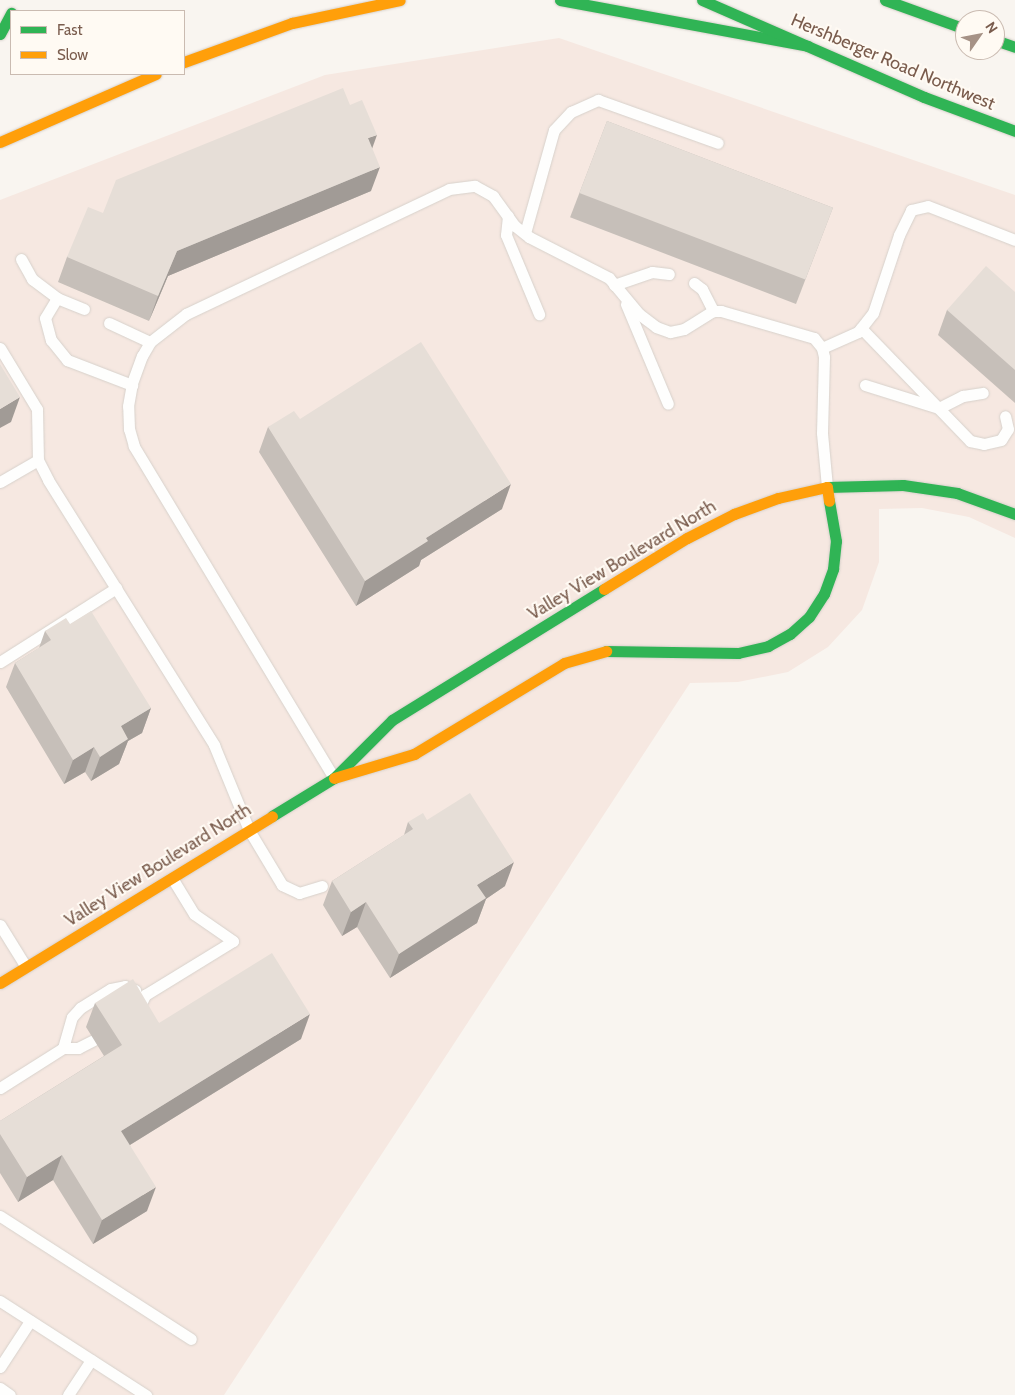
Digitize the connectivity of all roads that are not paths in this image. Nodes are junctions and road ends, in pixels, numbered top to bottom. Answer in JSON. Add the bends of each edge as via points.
{"nodes":[{"id":1,"x":400,"y":0,"type":"edge"},
{"id":2,"x":560,"y":0,"type":"edge"},
{"id":3,"x":702,"y":0,"type":"edge"},
{"id":4,"x":885,"y":0,"type":"edge"},
{"id":5,"x":10,"y":16,"type":"edge"},
{"id":6,"x":955,"y":25,"type":"edge"},
{"id":7,"x":0,"y":34,"type":"edge"},
{"id":8,"x":808,"y":46,"type":"junction"},
{"id":9,"x":185,"y":62,"type":"edge"},
{"id":10,"x":154,"y":75,"type":"edge"},
{"id":11,"x":1015,"y":131,"type":"edge"},
{"id":12,"x":0,"y":142,"type":"edge"},
{"id":13,"x":718,"y":143,"type":"dead end"},
{"id":14,"x":508,"y":216,"type":"junction"},
{"id":15,"x":525,"y":233,"type":"junction"},
{"id":16,"x":1015,"y":240,"type":"edge"},
{"id":17,"x":21,"y":259,"type":"dead end"},
{"id":18,"x":670,"y":274,"type":"dead end"},
{"id":19,"x":694,"y":283,"type":"dead end"},
{"id":20,"x":614,"y":284,"type":"junction"},
{"id":21,"x":622,"y":295,"type":"junction"},
{"id":22,"x":57,"y":298,"type":"junction"},
{"id":23,"x":84,"y":309,"type":"dead end"},
{"id":24,"x":713,"y":310,"type":"junction"},
{"id":25,"x":539,"y":314,"type":"dead end"},
{"id":26,"x":109,"y":323,"type":"dead end"},
{"id":27,"x":861,"y":328,"type":"junction"},
{"id":28,"x":150,"y":342,"type":"junction"},
{"id":29,"x":0,"y":348,"type":"edge"},
{"id":30,"x":822,"y":348,"type":"junction"},
{"id":31,"x":132,"y":385,"type":"junction"},
{"id":32,"x":865,"y":385,"type":"dead end"},
{"id":33,"x":983,"y":393,"type":"dead end"},
{"id":34,"x":668,"y":404,"type":"dead end"},
{"id":35,"x":939,"y":408,"type":"junction"},
{"id":36,"x":1005,"y":416,"type":"dead end"},
{"id":37,"x":38,"y":460,"type":"junction"},
{"id":38,"x":0,"y":482,"type":"edge"},
{"id":39,"x":827,"y":487,"type":"junction"},
{"id":40,"x":1015,"y":514,"type":"edge"},
{"id":41,"x":116,"y":588,"type":"junction"},
{"id":42,"x":0,"y":662,"type":"edge"},
{"id":43,"x":334,"y":778,"type":"junction"},
{"id":44,"x":249,"y":830,"type":"junction"},
{"id":45,"x":172,"y":878,"type":"junction"},
{"id":46,"x":322,"y":886,"type":"dead end"},
{"id":47,"x":0,"y":924,"type":"edge"},
{"id":48,"x":26,"y":967,"type":"junction"},
{"id":49,"x":0,"y":983,"type":"edge"},
{"id":50,"x":145,"y":995,"type":"junction"},
{"id":51,"x":132,"y":1017,"type":"edge"},
{"id":52,"x":94,"y":1040,"type":"dead end"},
{"id":53,"x":63,"y":1048,"type":"junction"},
{"id":54,"x":0,"y":1088,"type":"edge"},
{"id":55,"x":0,"y":1216,"type":"edge"},
{"id":56,"x":0,"y":1301,"type":"edge"},
{"id":57,"x":30,"y":1321,"type":"junction"},
{"id":58,"x":190,"y":1339,"type":"dead end"},
{"id":59,"x":91,"y":1360,"type":"junction"},
{"id":60,"x":0,"y":1367,"type":"edge"},
{"id":61,"x":0,"y":1388,"type":"edge"},
{"id":62,"x":10,"y":1395,"type":"edge"},
{"id":63,"x":68,"y":1395,"type":"edge"},
{"id":64,"x":146,"y":1395,"type":"edge"}],
"edges":[{"from":1,"to":9,"type":"main road","via":[[292,23]]},
{"from":2,"to":8,"type":"main road"},
{"from":3,"to":8,"type":"main road","name":"Hershberger Road Northwest"},
{"from":4,"to":6,"type":"main road"},
{"from":5,"to":7,"type":"main road"},
{"from":8,"to":11,"type":"main road","name":"Hershberger Road Northwest","via":[[924,97]]},
{"from":10,"to":12,"type":"main road"},
{"from":13,"to":15,"type":"lane","via":[[598,100],[571,112],[554,130]]},
{"from":14,"to":15,"type":"lane"},
{"from":14,"to":25,"type":"lane","via":[[506,235]]},
{"from":14,"to":28,"type":"lane","via":[[493,196],[475,186],[449,188],[186,314]]},
{"from":15,"to":20,"type":"lane","via":[[609,278]]},
{"from":16,"to":27,"type":"lane","via":[[928,206],[911,210],[899,235],[873,313]]},
{"from":17,"to":22,"type":"lane","via":[[32,279]]},
{"from":18,"to":20,"type":"lane","via":[[652,272]]},
{"from":19,"to":24,"type":"lane","via":[[702,289]]},
{"from":20,"to":21,"type":"lane"},
{"from":21,"to":24,"type":"lane","via":[[656,327],[670,332],[684,329]]},
{"from":21,"to":34,"type":"lane"},
{"from":22,"to":23,"type":"lane"},
{"from":22,"to":31,"type":"lane","via":[[46,318],[51,340],[67,360]]},
{"from":24,"to":30,"type":"lane","via":[[814,338]]},
{"from":26,"to":28,"type":"lane"},
{"from":27,"to":30,"type":"lane"},
{"from":27,"to":35,"type":"lane"},
{"from":28,"to":31,"type":"lane"},
{"from":29,"to":37,"type":"lane","via":[[37,409]]},
{"from":30,"to":39,"type":"lane","via":[[822,433]]},
{"from":31,"to":43,"type":"lane","via":[[129,429],[134,446]]},
{"from":32,"to":35,"type":"lane"},
{"from":33,"to":35,"type":"lane","via":[[963,396]]},
{"from":35,"to":36,"type":"lane","via":[[970,441],[984,444],[1001,440],[1008,429]]},
{"from":37,"to":38,"type":"lane"},
{"from":37,"to":41,"type":"lane"},
{"from":39,"to":40,"type":"main road","via":[[902,485],[957,494]]},
{"from":39,"to":43,"type":"main road","name":"Valley View Boulevard North","via":[[752,508],[687,538],[392,720]]},
{"from":39,"to":43,"type":"main road","name":"Valley View Boulevard North","via":[[836,541],[833,569],[824,594],[809,617],[790,634],[768,646],[738,653],[618,649],[593,652],[564,663],[414,754]]},
{"from":41,"to":42,"type":"lane"},
{"from":41,"to":44,"type":"lane","via":[[217,750]]},
{"from":43,"to":44,"type":"main road","name":"Valley View Boulevard North"},
{"from":44,"to":45,"type":"main road","name":"Valley View Boulevard North"},
{"from":44,"to":46,"type":"lane","via":[[282,885],[299,892]]},
{"from":45,"to":48,"type":"main road","name":"Valley View Boulevard North"},
{"from":45,"to":50,"type":"lane","via":[[194,914],[233,941]]},
{"from":47,"to":48,"type":"lane"},
{"from":48,"to":49,"type":"main road","name":"Valley View Boulevard North"},
{"from":50,"to":51,"type":"lane"},
{"from":50,"to":53,"type":"lane","via":[[125,986],[111,989],[80,1008],[72,1017]]},
{"from":52,"to":53,"type":"lane","via":[[78,1048]]},
{"from":53,"to":54,"type":"lane"},
{"from":55,"to":58,"type":"lane"},
{"from":56,"to":57,"type":"lane"},
{"from":57,"to":59,"type":"lane"},
{"from":57,"to":60,"type":"lane"},
{"from":59,"to":63,"type":"lane"},
{"from":59,"to":64,"type":"lane"},
{"from":61,"to":62,"type":"lane"}]}
